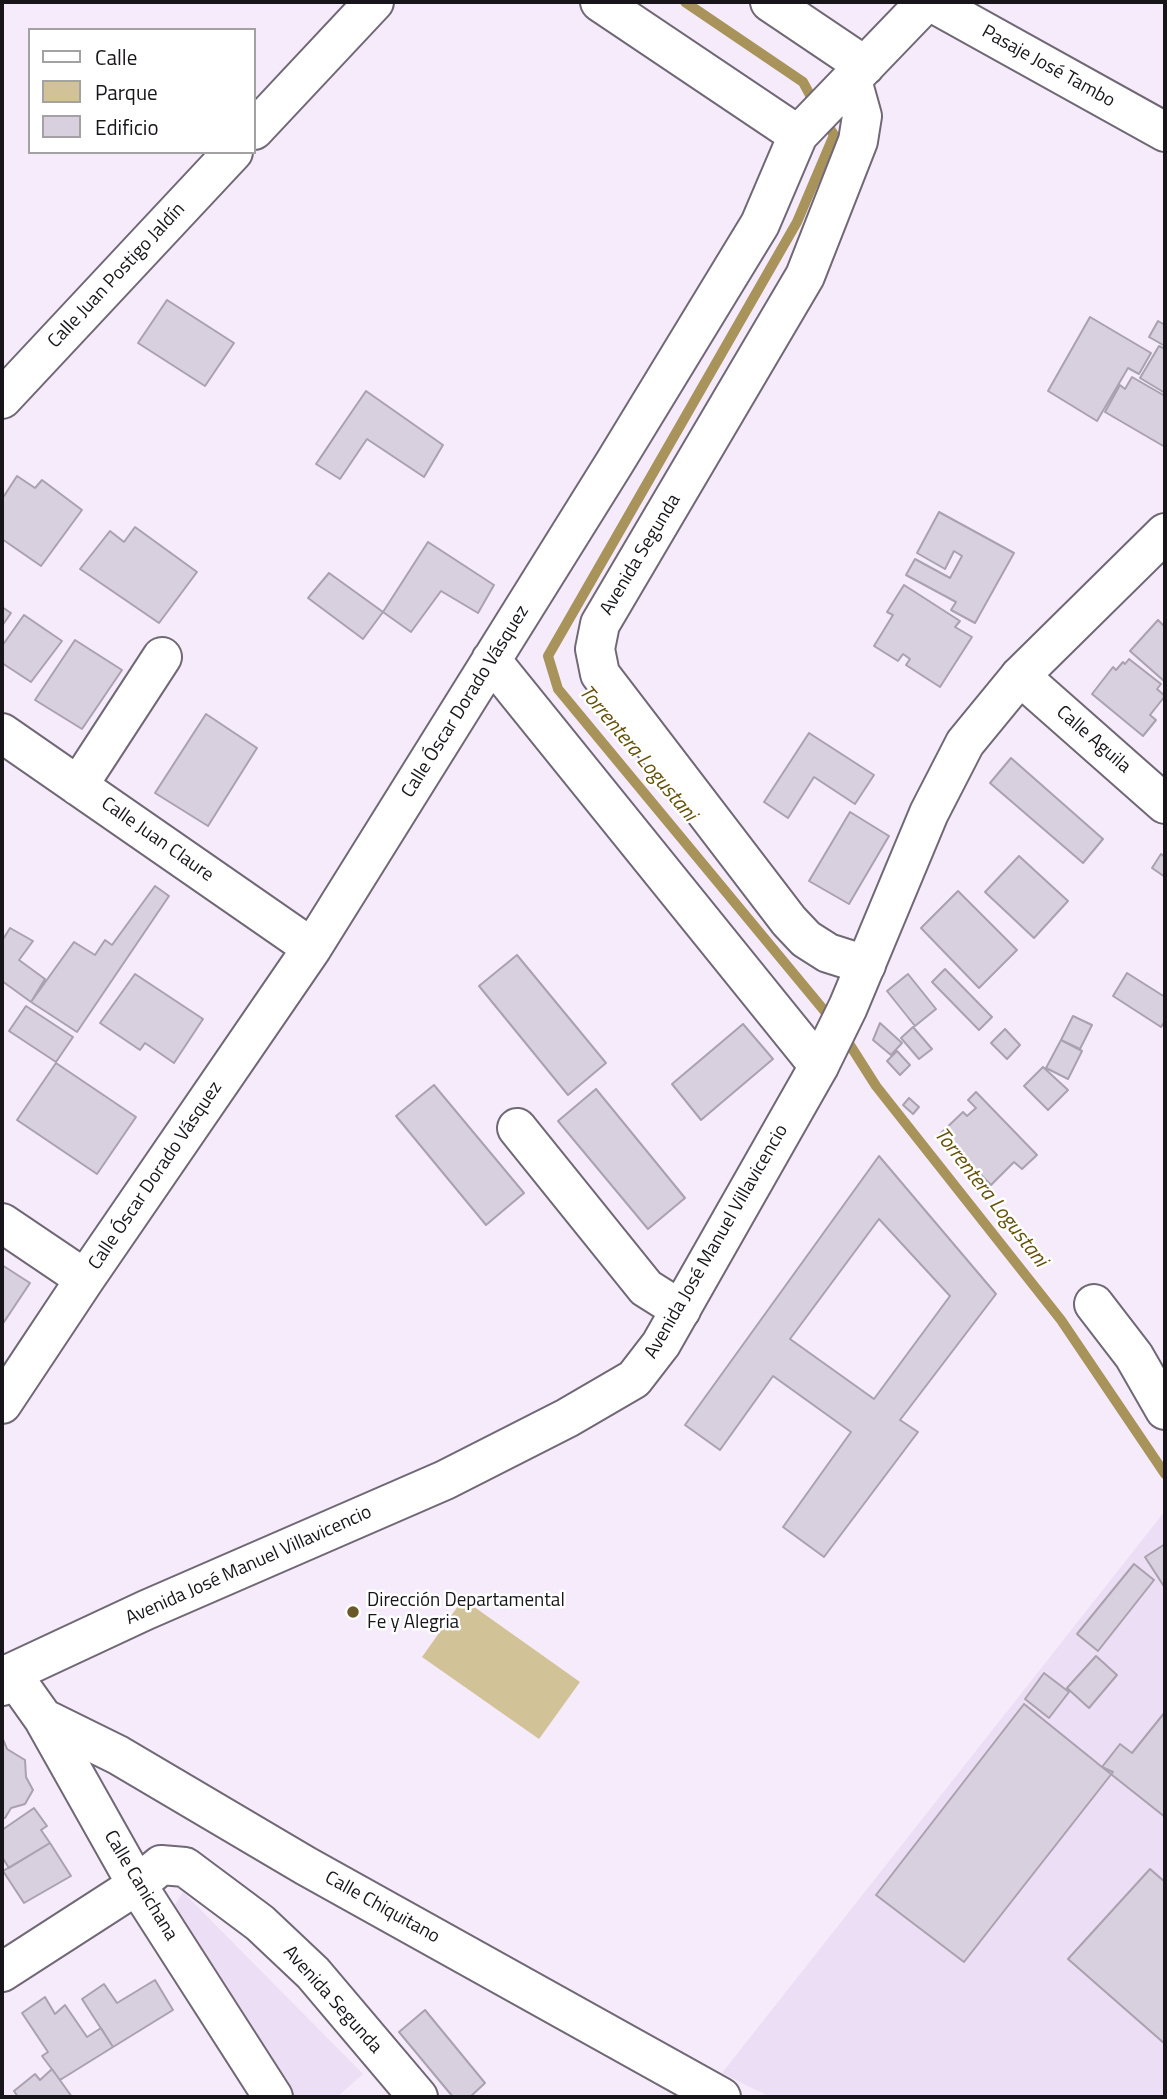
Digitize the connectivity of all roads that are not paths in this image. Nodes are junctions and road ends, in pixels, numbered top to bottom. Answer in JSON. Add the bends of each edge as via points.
{"nodes":[{"id":1,"x":374,"y":2,"type":"edge"},
{"id":2,"x":600,"y":2,"type":"edge"},
{"id":3,"x":770,"y":2,"type":"edge"},
{"id":4,"x":926,"y":2,"type":"edge"},
{"id":5,"x":932,"y":2,"type":"edge"},
{"id":6,"x":833,"y":100,"type":"junction"},
{"id":7,"x":256,"y":128,"type":"edge"},
{"id":8,"x":1165,"y":132,"type":"edge"},
{"id":9,"x":231,"y":154,"type":"edge"},
{"id":10,"x":2,"y":399,"type":"edge"},
{"id":11,"x":1165,"y":533,"type":"edge"},
{"id":12,"x":162,"y":657,"type":"dead end"},
{"id":13,"x":491,"y":660,"type":"junction"},
{"id":14,"x":1020,"y":676,"type":"junction"},
{"id":15,"x":2,"y":733,"type":"edge"},
{"id":16,"x":78,"y":786,"type":"junction"},
{"id":17,"x":1165,"y":804,"type":"edge"},
{"id":18,"x":312,"y":948,"type":"junction"},
{"id":19,"x":866,"y":965,"type":"junction"},
{"id":20,"x":825,"y":1054,"type":"junction"},
{"id":21,"x":517,"y":1128,"type":"dead end"},
{"id":22,"x":2,"y":1223,"type":"edge"},
{"id":23,"x":85,"y":1279,"type":"junction"},
{"id":24,"x":1094,"y":1304,"type":"dead end"},
{"id":25,"x":681,"y":1310,"type":"junction"},
{"id":26,"x":2,"y":1405,"type":"edge"},
{"id":27,"x":1165,"y":1410,"type":"edge"},
{"id":28,"x":5,"y":1675,"type":"edge"},
{"id":29,"x":43,"y":1718,"type":"junction"},
{"id":30,"x":137,"y":1885,"type":"junction"},
{"id":31,"x":2,"y":1972,"type":"edge"},
{"id":32,"x":273,"y":2097,"type":"edge"},
{"id":33,"x":418,"y":2097,"type":"edge"},
{"id":34,"x":721,"y":2097,"type":"edge"}],
"edges":[{"from":1,"to":7,"type":"street"},
{"from":2,"to":6,"type":"street"},
{"from":3,"to":6,"type":"street"},
{"from":4,"to":6,"type":"street","name":"Calle Óscar Dorado Vásquez"},
{"from":5,"to":8,"type":"street","name":"Pasaje José Tambo"},
{"from":6,"to":13,"type":"street","name":"Calle Óscar Dorado Vásquez"},
{"from":6,"to":19,"type":"street","name":"Avenida Segunda","via":[[862,116],[858,141],[806,276],[600,624],[595,649],[600,674],[789,921],[828,953]]},
{"from":9,"to":10,"type":"street","name":"Calle Juan Postigo Jaldín"},
{"from":11,"to":14,"type":"street","name":"Avenida José Manuel Villavicencio"},
{"from":12,"to":16,"type":"street"},
{"from":13,"to":18,"type":"street","name":"Calle Óscar Dorado Vásquez"},
{"from":13,"to":20,"type":"street"},
{"from":14,"to":17,"type":"street","name":"Calle Aguila"},
{"from":14,"to":19,"type":"street","name":"Avenida José Manuel Villavicencio","via":[[965,743],[929,813]]},
{"from":15,"to":16,"type":"street","name":"Calle Juan Claure"},
{"from":16,"to":18,"type":"street","name":"Calle Juan Claure"},
{"from":18,"to":23,"type":"street","name":"Calle Óscar Dorado Vásquez"},
{"from":19,"to":20,"type":"street","name":"Avenida José Manuel Villavicencio"},
{"from":20,"to":25,"type":"street","name":"Avenida José Manuel Villavicencio"},
{"from":21,"to":25,"type":"street","via":[[646,1288]]},
{"from":22,"to":23,"type":"street"},
{"from":23,"to":26,"type":"street","name":"Calle Óscar Dorado Vásquez"},
{"from":24,"to":27,"type":"street","via":[[1134,1356]]},
{"from":25,"to":28,"type":"street","name":"Avenida José Manuel Villavicencio","via":[[634,1379],[567,1418],[445,1480]]},
{"from":28,"to":29,"type":"street","name":"Calle Canichana"},
{"from":29,"to":30,"type":"street","name":"Calle Canichana"},
{"from":29,"to":34,"type":"street","name":"Calle Chiquitano","via":[[118,1755],[306,1866]]},
{"from":30,"to":31,"type":"street","name":"Avenida Segunda"},
{"from":30,"to":32,"type":"street","name":"Calle Canichana"},
{"from":30,"to":33,"type":"street","name":"Avenida Segunda","via":[[161,1865],[185,1867],[260,1923],[313,1973]]}]}
